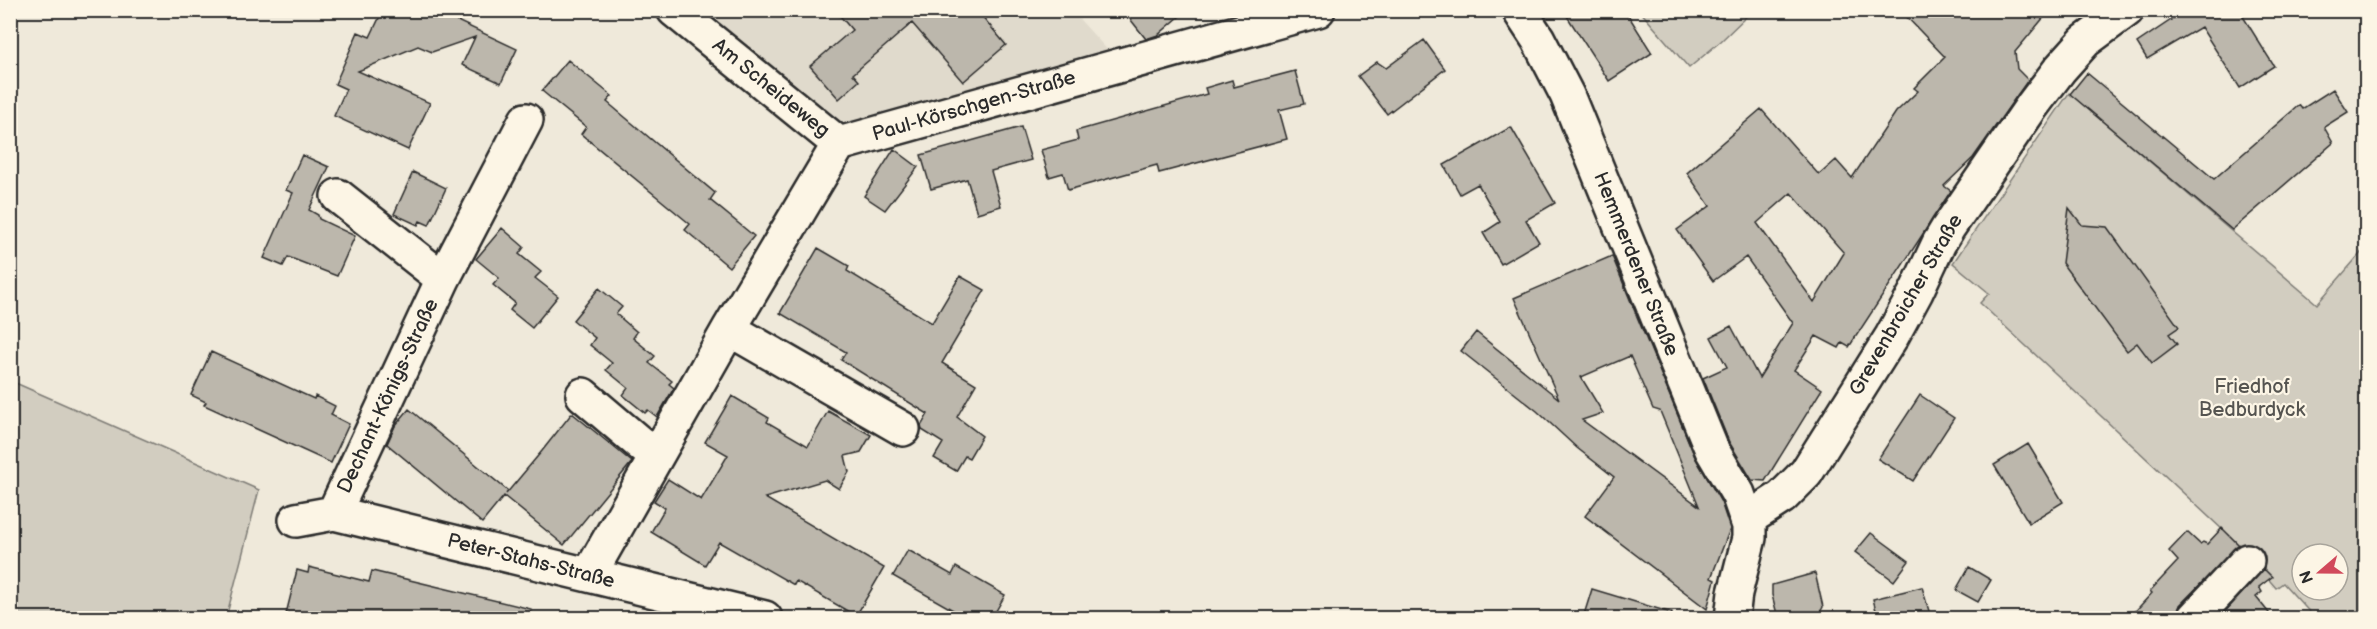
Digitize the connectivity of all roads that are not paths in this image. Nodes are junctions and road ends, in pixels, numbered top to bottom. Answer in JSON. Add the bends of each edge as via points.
{"nodes":[{"id":1,"x":674,"y":10,"type":"edge"},
{"id":2,"x":1318,"y":10,"type":"edge"},
{"id":3,"x":1519,"y":10,"type":"edge"},
{"id":4,"x":2127,"y":10,"type":"edge"},
{"id":5,"x":1236,"y":21,"type":"edge"},
{"id":6,"x":526,"y":120,"type":"dead end"},
{"id":7,"x":839,"y":144,"type":"junction"},
{"id":8,"x":338,"y":196,"type":"dead end"},
{"id":9,"x":443,"y":279,"type":"junction"},
{"id":10,"x":729,"y":329,"type":"junction"},
{"id":11,"x":584,"y":395,"type":"dead end"},
{"id":12,"x":903,"y":429,"type":"dead end"},
{"id":13,"x":657,"y":457,"type":"junction"},
{"id":14,"x":334,"y":513,"type":"junction"},
{"id":15,"x":1748,"y":519,"type":"junction"},
{"id":16,"x":296,"y":520,"type":"dead end"},
{"id":17,"x":2247,"y":561,"type":"dead end"},
{"id":18,"x":589,"y":575,"type":"junction"},
{"id":19,"x":765,"y":618,"type":"edge"},
{"id":20,"x":1732,"y":618,"type":"edge"},
{"id":21,"x":2193,"y":618,"type":"edge"}],
"edges":[{"from":1,"to":7,"type":"street","name":"Am Scheideweg"},
{"from":2,"to":5,"type":"street","name":"Paul-Körschgen-Straße"},
{"from":3,"to":15,"type":"street","name":"Hemmerdener Straße","via":[[1567,95],[1712,450]]},
{"from":4,"to":15,"type":"street","name":"Grevenbroicher Straße","via":[[2085,41],[2046,87],[1948,228],[1892,336],[1806,473],[1782,497]]},
{"from":5,"to":7,"type":"street","name":"Paul-Körschgen-Straße"},
{"from":6,"to":9,"type":"street","name":"Dechant-Königs-Straße"},
{"from":7,"to":10,"type":"street"},
{"from":8,"to":9,"type":"street","name":"Dechant-Königs-Straße"},
{"from":9,"to":14,"type":"street","name":"Dechant-Königs-Straße"},
{"from":10,"to":12,"type":"street"},
{"from":10,"to":13,"type":"street"},
{"from":11,"to":13,"type":"street"},
{"from":13,"to":18,"type":"street"},
{"from":14,"to":16,"type":"street","name":"Peter-Stahs-Straße"},
{"from":14,"to":18,"type":"street","name":"Peter-Stahs-Straße"},
{"from":15,"to":20,"type":"street","via":[[1749,538]]},
{"from":17,"to":21,"type":"street"},
{"from":18,"to":19,"type":"street","name":"Peter-Stahs-Straße"}]}
